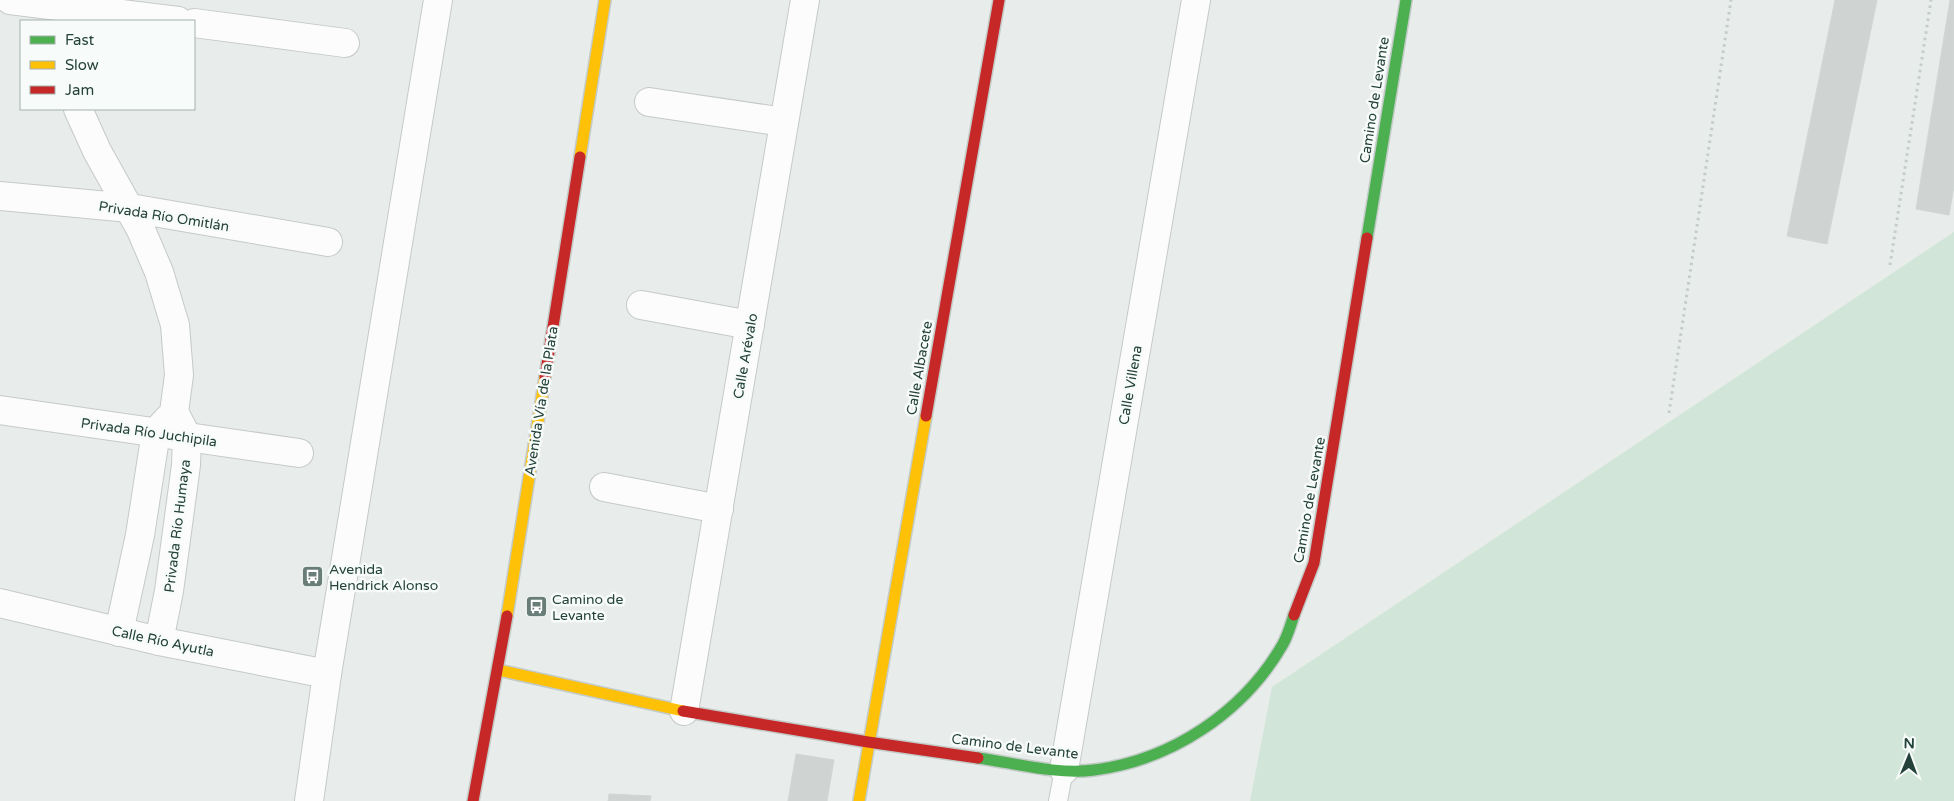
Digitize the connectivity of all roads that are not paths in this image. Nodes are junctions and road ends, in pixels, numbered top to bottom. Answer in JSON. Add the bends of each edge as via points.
{"nodes":[{"id":1,"x":10,"y":0,"type":"edge"},
{"id":2,"x":438,"y":0,"type":"edge"},
{"id":3,"x":605,"y":0,"type":"edge"},
{"id":4,"x":805,"y":0,"type":"edge"},
{"id":5,"x":999,"y":0,"type":"edge"},
{"id":6,"x":1196,"y":0,"type":"edge"},
{"id":7,"x":1406,"y":0,"type":"edge"},
{"id":8,"x":56,"y":9,"type":"edge"},
{"id":9,"x":168,"y":20,"type":"edge"},
{"id":10,"x":195,"y":23,"type":"edge"},
{"id":11,"x":346,"y":42,"type":"dead end"},
{"id":12,"x":649,"y":102,"type":"dead end"},
{"id":13,"x":78,"y":110,"type":"edge"},
{"id":14,"x":784,"y":122,"type":"junction"},
{"id":15,"x":0,"y":196,"type":"edge"},
{"id":16,"x":130,"y":208,"type":"junction"},
{"id":17,"x":328,"y":242,"type":"dead end"},
{"id":18,"x":641,"y":305,"type":"dead end"},
{"id":19,"x":750,"y":325,"type":"junction"},
{"id":20,"x":0,"y":410,"type":"edge"},
{"id":21,"x":174,"y":412,"type":"junction"},
{"id":22,"x":156,"y":432,"type":"junction"},
{"id":23,"x":188,"y":437,"type":"junction"},
{"id":24,"x":298,"y":453,"type":"dead end"},
{"id":25,"x":604,"y":487,"type":"dead end"},
{"id":26,"x":719,"y":509,"type":"junction"},
{"id":27,"x":0,"y":603,"type":"edge"},
{"id":28,"x":119,"y":632,"type":"junction"},
{"id":29,"x":159,"y":642,"type":"junction"},
{"id":30,"x":498,"y":670,"type":"junction"},
{"id":31,"x":326,"y":674,"type":"junction"},
{"id":32,"x":684,"y":711,"type":"junction"},
{"id":33,"x":868,"y":742,"type":"junction"},
{"id":34,"x":1064,"y":770,"type":"junction"},
{"id":35,"x":309,"y":801,"type":"edge"},
{"id":36,"x":472,"y":801,"type":"edge"},
{"id":37,"x":860,"y":801,"type":"edge"},
{"id":38,"x":1058,"y":801,"type":"edge"}],
"edges":[{"from":1,"to":8,"type":"street"},
{"from":2,"to":31,"type":"street"},
{"from":3,"to":30,"type":"street","name":"Avenida Vía de la Plata"},
{"from":4,"to":14,"type":"street","name":"Calle Arévalo"},
{"from":5,"to":33,"type":"street","name":"Calle Albacete"},
{"from":6,"to":34,"type":"street","name":"Calle Villena"},
{"from":7,"to":34,"type":"street","name":"Camino de Levante","via":[[1314,563],[1284,643],[1247,694],[1202,730],[1149,758],[1094,770]]},
{"from":8,"to":9,"type":"street"},
{"from":10,"to":11,"type":"street"},
{"from":12,"to":14,"type":"street"},
{"from":13,"to":16,"type":"street"},
{"from":14,"to":19,"type":"street","name":"Calle Arévalo"},
{"from":15,"to":16,"type":"street","name":"Privada Río Omitlán"},
{"from":16,"to":17,"type":"street","name":"Privada Río Omitlán"},
{"from":16,"to":21,"type":"street","via":[[159,272],[175,325],[179,375]]},
{"from":18,"to":19,"type":"street"},
{"from":19,"to":26,"type":"street","name":"Calle Arévalo"},
{"from":20,"to":22,"type":"street","name":"Privada Río Juchipila"},
{"from":21,"to":22,"type":"street"},
{"from":21,"to":23,"type":"street"},
{"from":22,"to":23,"type":"street","name":"Privada Río Juchipila"},
{"from":22,"to":28,"type":"street","via":[[140,536]]},
{"from":23,"to":24,"type":"street","name":"Privada Río Juchipila"},
{"from":23,"to":29,"type":"street","name":"Privada Río Humaya","via":[[169,592]]},
{"from":25,"to":26,"type":"street"},
{"from":26,"to":32,"type":"street","name":"Calle Arévalo"},
{"from":27,"to":28,"type":"street","name":"Calle Río Ayutla"},
{"from":28,"to":29,"type":"street","name":"Calle Río Ayutla"},
{"from":29,"to":31,"type":"street","name":"Calle Río Ayutla"},
{"from":30,"to":32,"type":"street","name":"Camino de Levante"},
{"from":30,"to":36,"type":"street","name":"Avenida Vía de la Plata"},
{"from":31,"to":35,"type":"street"},
{"from":32,"to":33,"type":"street","name":"Camino de Levante"},
{"from":33,"to":34,"type":"street","name":"Camino de Levante"},
{"from":33,"to":37,"type":"street","name":"Calle Albacete"},
{"from":34,"to":38,"type":"lane"}]}
